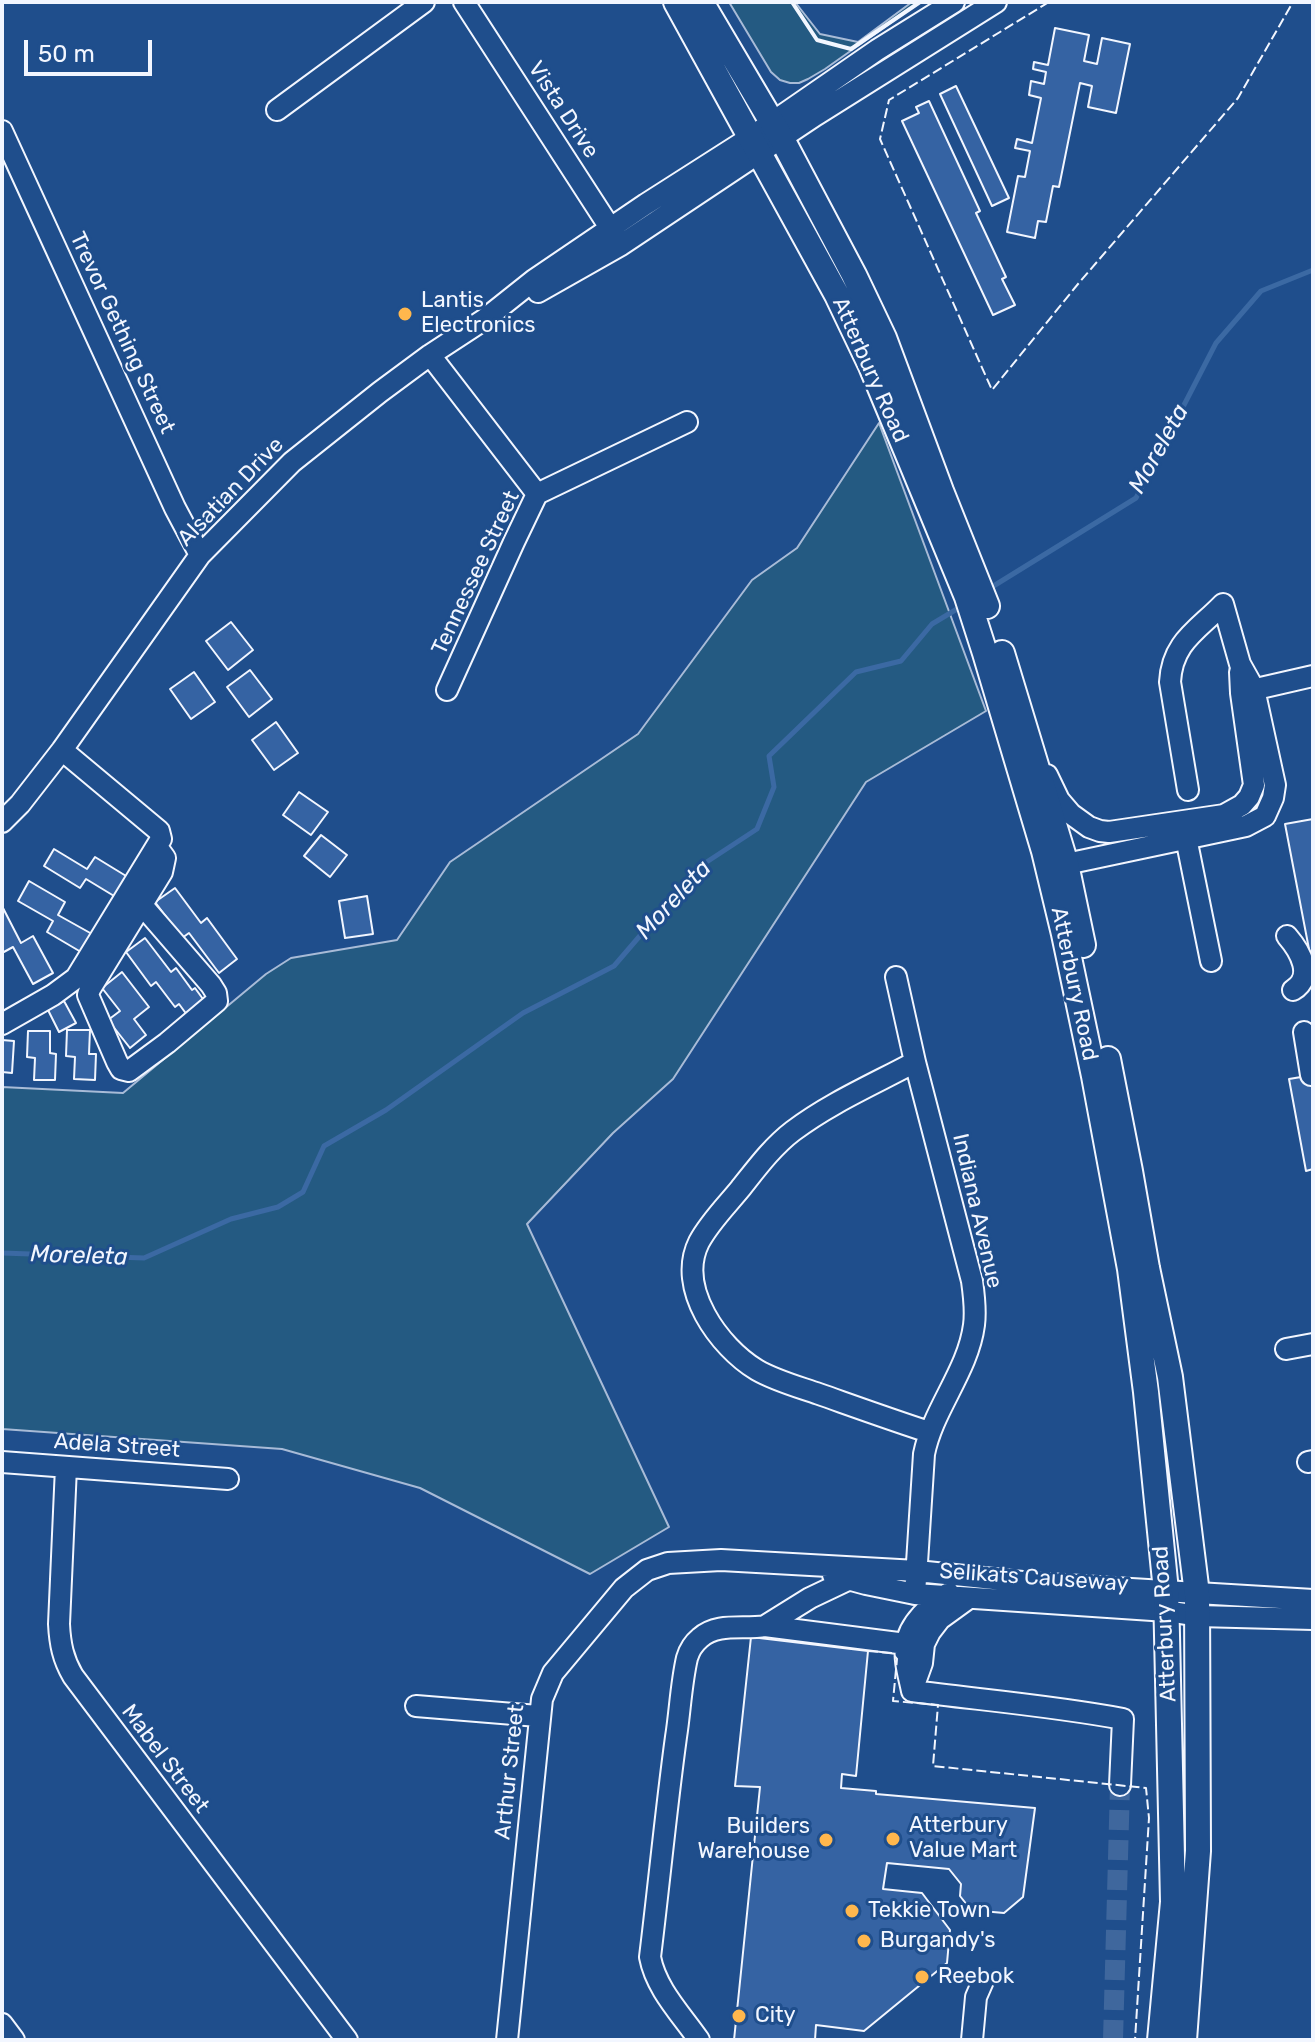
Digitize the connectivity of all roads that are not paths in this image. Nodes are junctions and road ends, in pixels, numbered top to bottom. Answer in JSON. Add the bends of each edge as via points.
{"nodes":[{"id":1,"x":424,"y":2,"type":"edge"},
{"id":2,"x":464,"y":2,"type":"edge"},
{"id":3,"x":676,"y":2,"type":"edge"},
{"id":4,"x":701,"y":2,"type":"edge"},
{"id":5,"x":937,"y":2,"type":"edge"},
{"id":6,"x":954,"y":2,"type":"edge"},
{"id":7,"x":996,"y":2,"type":"edge"},
{"id":8,"x":912,"y":28,"type":"junction"},
{"id":9,"x":277,"y":110,"type":"dead end"},
{"id":10,"x":2,"y":131,"type":"edge"},
{"id":11,"x":777,"y":131,"type":"junction"},
{"id":12,"x":755,"y":145,"type":"junction"},
{"id":13,"x":616,"y":236,"type":"junction"},
{"id":14,"x":430,"y":355,"type":"junction"},
{"id":15,"x":687,"y":422,"type":"dead end"},
{"id":16,"x":537,"y":494,"type":"junction"},
{"id":17,"x":953,"y":543,"type":"junction"},
{"id":18,"x":200,"y":555,"type":"junction"},
{"id":19,"x":1313,"y":676,"type":"edge"},
{"id":20,"x":447,"y":690,"type":"dead end"},
{"id":21,"x":1247,"y":691,"type":"junction"},
{"id":22,"x":62,"y":750,"type":"junction"},
{"id":23,"x":1029,"y":767,"type":"junction"},
{"id":24,"x":1188,"y":790,"type":"dead end"},
{"id":25,"x":2,"y":822,"type":"edge"},
{"id":26,"x":1185,"y":830,"type":"junction"},
{"id":27,"x":158,"y":839,"type":"junction"},
{"id":28,"x":1057,"y":866,"type":"junction"},
{"id":29,"x":141,"y":904,"type":"junction"},
{"id":30,"x":1287,"y":936,"type":"dead end"},
{"id":31,"x":1211,"y":961,"type":"dead end"},
{"id":32,"x":896,"y":977,"type":"dead end"},
{"id":33,"x":1293,"y":990,"type":"dead end"},
{"id":34,"x":2,"y":1024,"type":"edge"},
{"id":35,"x":1304,"y":1032,"type":"dead end"},
{"id":36,"x":915,"y":1062,"type":"junction"},
{"id":37,"x":1311,"y":1075,"type":"dead end"},
{"id":38,"x":1313,"y":1344,"type":"edge"},
{"id":39,"x":1286,"y":1349,"type":"dead end"},
{"id":40,"x":929,"y":1432,"type":"junction"},
{"id":41,"x":2,"y":1462,"type":"edge"},
{"id":42,"x":66,"y":1467,"type":"junction"},
{"id":43,"x":228,"y":1479,"type":"dead end"},
{"id":44,"x":668,"y":1563,"type":"joint"},
{"id":45,"x":803,"y":1565,"type":"junction"},
{"id":46,"x":917,"y":1571,"type":"junction"},
{"id":47,"x":977,"y":1577,"type":"junction"},
{"id":48,"x":850,"y":1579,"type":"junction"},
{"id":49,"x":915,"y":1594,"type":"junction"},
{"id":50,"x":945,"y":1595,"type":"junction"},
{"id":51,"x":969,"y":1598,"type":"junction"},
{"id":52,"x":1313,"y":1600,"type":"edge"},
{"id":53,"x":1166,"y":1601,"type":"junction"},
{"id":54,"x":1198,"y":1605,"type":"junction"},
{"id":55,"x":1313,"y":1619,"type":"edge"},
{"id":56,"x":765,"y":1626,"type":"junction"},
{"id":57,"x":906,"y":1644,"type":"junction"},
{"id":58,"x":912,"y":1691,"type":"junction"},
{"id":59,"x":416,"y":1706,"type":"dead end"},
{"id":60,"x":538,"y":1716,"type":"junction"},
{"id":61,"x":1120,"y":1785,"type":"tunnel mouth"},
{"id":62,"x":983,"y":1981,"type":"dead end"},
{"id":63,"x":680,"y":2014,"type":"junction"},
{"id":64,"x":2,"y":2024,"type":"edge"},
{"id":65,"x":14,"y":2040,"type":"edge"},
{"id":66,"x":347,"y":2040,"type":"edge"},
{"id":67,"x":507,"y":2040,"type":"edge"},
{"id":68,"x":677,"y":2040,"type":"edge"},
{"id":69,"x":699,"y":2040,"type":"edge"},
{"id":70,"x":972,"y":2040,"type":"edge"},
{"id":71,"x":1160,"y":2040,"type":"edge"},
{"id":72,"x":1184,"y":2040,"type":"edge"}],
"edges":[{"from":1,"to":9,"type":"street"},
{"from":2,"to":13,"type":"street","name":"Vista Drive"},
{"from":3,"to":12,"type":"main road","name":"Atterbury Road"},
{"from":4,"to":11,"type":"main road","name":"Atterbury Road"},
{"from":5,"to":8,"type":"street"},
{"from":6,"to":8,"type":"street"},
{"from":7,"to":11,"type":"street"},
{"from":8,"to":11,"type":"street"},
{"from":10,"to":18,"type":"street","name":"Trevor Gething Street"},
{"from":11,"to":12,"type":"street","name":"Alsatian Drive"},
{"from":11,"to":17,"type":"main road","name":"Atterbury Road","via":[[884,338]]},
{"from":12,"to":13,"type":"street","name":"Alsatian Drive"},
{"from":12,"to":17,"type":"main road","name":"Atterbury Road","via":[[837,295]]},
{"from":13,"to":14,"type":"street","name":"Alsatian Drive","via":[[541,290]]},
{"from":14,"to":16,"type":"street"},
{"from":14,"to":18,"type":"street","name":"Alsatian Drive","via":[[292,462]]},
{"from":15,"to":16,"type":"street","name":"Tennessee Street"},
{"from":16,"to":20,"type":"street","name":"Tennessee Street"},
{"from":17,"to":23,"type":"main road","name":"Atterbury Road","via":[[967,597],[992,650]]},
{"from":18,"to":22,"type":"street","name":"Alsatian Drive"},
{"from":19,"to":21,"type":"street"},
{"from":21,"to":24,"type":"street","via":[[1223,604],[1191,634],[1171,664]]},
{"from":21,"to":26,"type":"street","via":[[1275,785],[1270,808],[1254,823]]},
{"from":22,"to":25,"type":"street","name":"Alsatian Drive"},
{"from":22,"to":27,"type":"street"},
{"from":23,"to":26,"type":"street","via":[[1045,771],[1071,814],[1100,831]]},
{"from":23,"to":28,"type":"main road","name":"Atterbury Road"},
{"from":26,"to":28,"type":"street"},
{"from":26,"to":31,"type":"street"},
{"from":27,"to":29,"type":"street","via":[[165,858],[162,872]]},
{"from":27,"to":34,"type":"street","via":[[76,978]]},
{"from":28,"to":53,"type":"main road","name":"Atterbury Road","via":[[1064,934],[1130,1269]]},
{"from":28,"to":54,"type":"main road","name":"Atterbury Road","via":[[1110,1069],[1170,1377]]},
{"from":29,"to":29,"type":"street","via":[[211,985],[217,1001],[129,1071],[121,1069],[88,995]]},
{"from":30,"to":33,"type":"street","via":[[1299,950],[1305,977]]},
{"from":32,"to":36,"type":"street","name":"Indiana Avenue"},
{"from":35,"to":37,"type":"street"},
{"from":36,"to":40,"type":"street","name":"Indiana Avenue","via":[[966,1255],[975,1310],[967,1352]]},
{"from":36,"to":40,"type":"street","via":[[809,1120],[778,1144],[708,1228],[694,1256],[694,1274],[714,1330],[746,1362],[769,1376]]},
{"from":38,"to":39,"type":"street"},
{"from":40,"to":46,"type":"street","name":"Indiana Avenue"},
{"from":41,"to":42,"type":"street","name":"Adela Street"},
{"from":42,"to":43,"type":"street","name":"Adela Street"},
{"from":42,"to":66,"type":"street","name":"Mabel Street","via":[[59,1624],[65,1663]]},
{"from":44,"to":45,"type":"street","name":"Selikats Causeway"},
{"from":44,"to":60,"type":"street","name":"Arthur Street","via":[[638,1576],[607,1607],[553,1673]]},
{"from":45,"to":46,"type":"street","name":"Selikats Causeway"},
{"from":45,"to":48,"type":"street","name":"Selikats Causeway"},
{"from":46,"to":47,"type":"street","name":"Selikats Causeway"},
{"from":46,"to":49,"type":"street","name":"Indiana Avenue"},
{"from":47,"to":50,"type":"street"},
{"from":47,"to":53,"type":"street","name":"Selikats Causeway"},
{"from":48,"to":49,"type":"street","name":"Selikats Causeway"},
{"from":48,"to":56,"type":"street"},
{"from":49,"to":50,"type":"street","name":"Selikats Causeway"},
{"from":50,"to":51,"type":"street","name":"Selikats Causeway"},
{"from":50,"to":57,"type":"street","via":[[915,1624]]},
{"from":51,"to":53,"type":"street","name":"Selikats Causeway"},
{"from":51,"to":58,"type":"street","via":[[930,1632]]},
{"from":52,"to":54,"type":"street","name":"Selikats Causeway"},
{"from":53,"to":54,"type":"street","name":"Selikats Causeway"},
{"from":53,"to":71,"type":"main road","name":"Atterbury Road","via":[[1173,1902]]},
{"from":54,"to":55,"type":"street","name":"Selikats Causeway"},
{"from":54,"to":72,"type":"main road","name":"Atterbury Road","via":[[1198,1851]]},
{"from":56,"to":57,"type":"street"},
{"from":56,"to":63,"type":"street","via":[[713,1630],[699,1638],[688,1656],[650,1957],[656,1978]]},
{"from":57,"to":58,"type":"street"},
{"from":58,"to":61,"type":"street","via":[[1123,1719]]},
{"from":59,"to":60,"type":"street"},
{"from":60,"to":67,"type":"street","name":"Arthur Street"},
{"from":62,"to":70,"type":"street"},
{"from":63,"to":68,"type":"street"},
{"from":63,"to":69,"type":"street"},
{"from":64,"to":65,"type":"street"}]}
